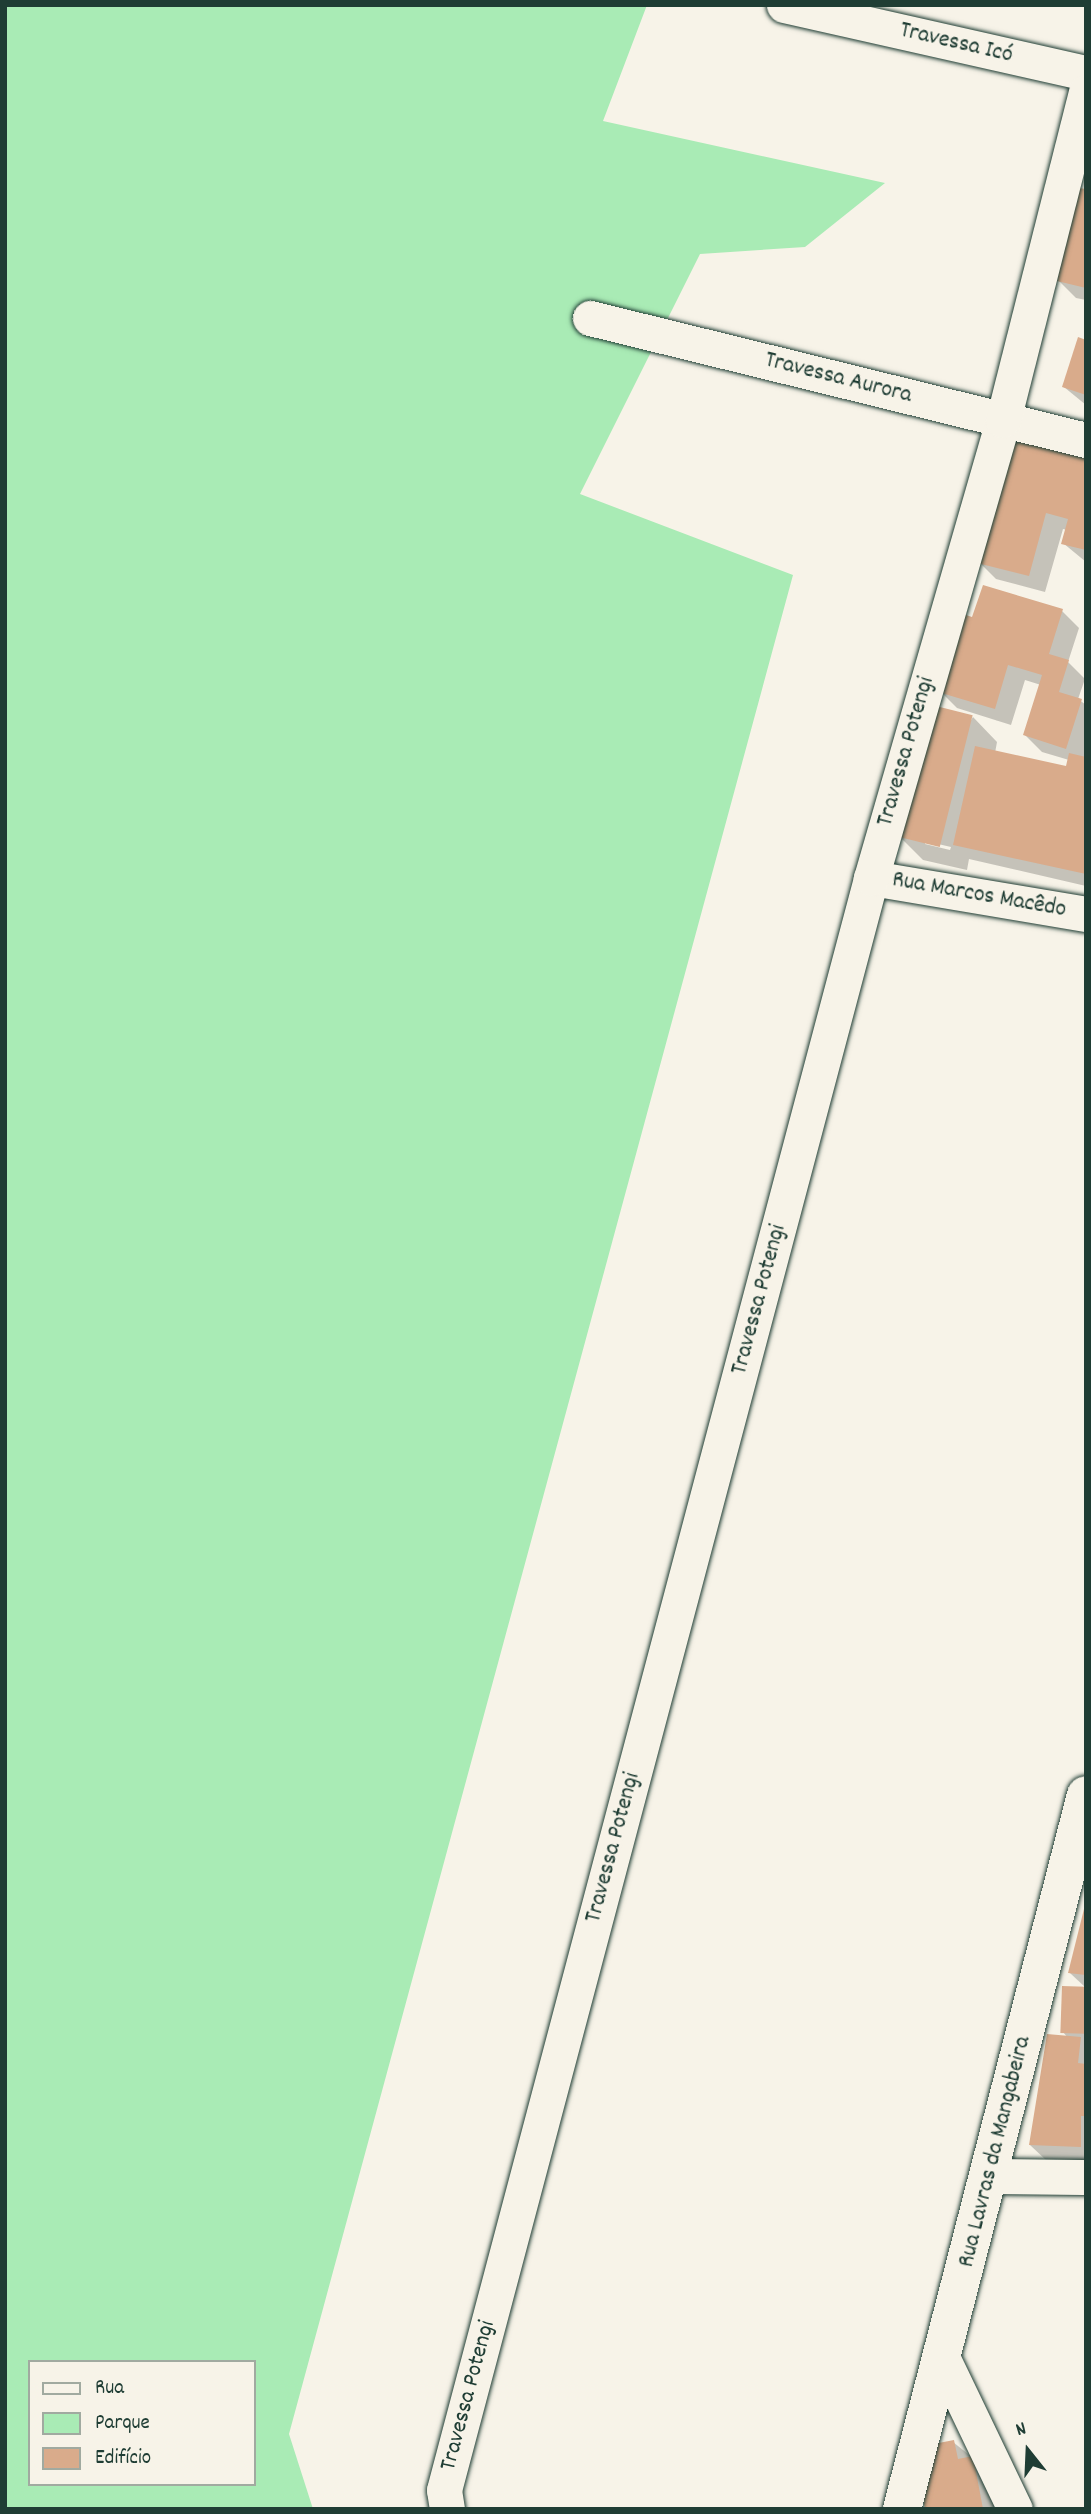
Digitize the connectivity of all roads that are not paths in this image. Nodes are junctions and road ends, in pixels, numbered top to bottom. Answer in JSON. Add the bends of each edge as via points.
{"nodes":[{"id":1,"x":784,"y":5,"type":"edge"},
{"id":2,"x":1086,"y":73,"type":"edge"},
{"id":3,"x":1086,"y":92,"type":"edge"},
{"id":4,"x":590,"y":317,"type":"dead end"},
{"id":5,"x":1003,"y":420,"type":"junction"},
{"id":6,"x":1086,"y":440,"type":"edge"},
{"id":7,"x":871,"y":878,"type":"junction"},
{"id":8,"x":1086,"y":914,"type":"edge"},
{"id":9,"x":1086,"y":1795,"type":"edge"},
{"id":10,"x":990,"y":2176,"type":"junction"},
{"id":11,"x":1086,"y":2177,"type":"edge"},
{"id":12,"x":943,"y":2359,"type":"junction"},
{"id":13,"x":447,"y":2509,"type":"edge"},
{"id":14,"x":902,"y":2509,"type":"edge"},
{"id":15,"x":1015,"y":2509,"type":"edge"}],
"edges":[{"from":1,"to":2,"type":"street","name":"Travessa Icó"},
{"from":3,"to":5,"type":"street","name":"Travessa Potengi"},
{"from":4,"to":5,"type":"street","name":"Travessa Aurora"},
{"from":5,"to":6,"type":"street","name":"Travessa Aurora"},
{"from":5,"to":7,"type":"street","name":"Travessa Potengi"},
{"from":7,"to":8,"type":"street","name":"Rua Marcos Macêdo"},
{"from":7,"to":13,"type":"street","name":"Travessa Potengi","via":[[447,2478]]},
{"from":9,"to":10,"type":"street","name":"Rua Lavras da Mangabeira"},
{"from":10,"to":11,"type":"street"},
{"from":10,"to":12,"type":"street","name":"Rua Lavras da Mangabeira"},
{"from":12,"to":14,"type":"street","name":"Rua Lavras da Mangabeira"},
{"from":12,"to":15,"type":"street"}]}
